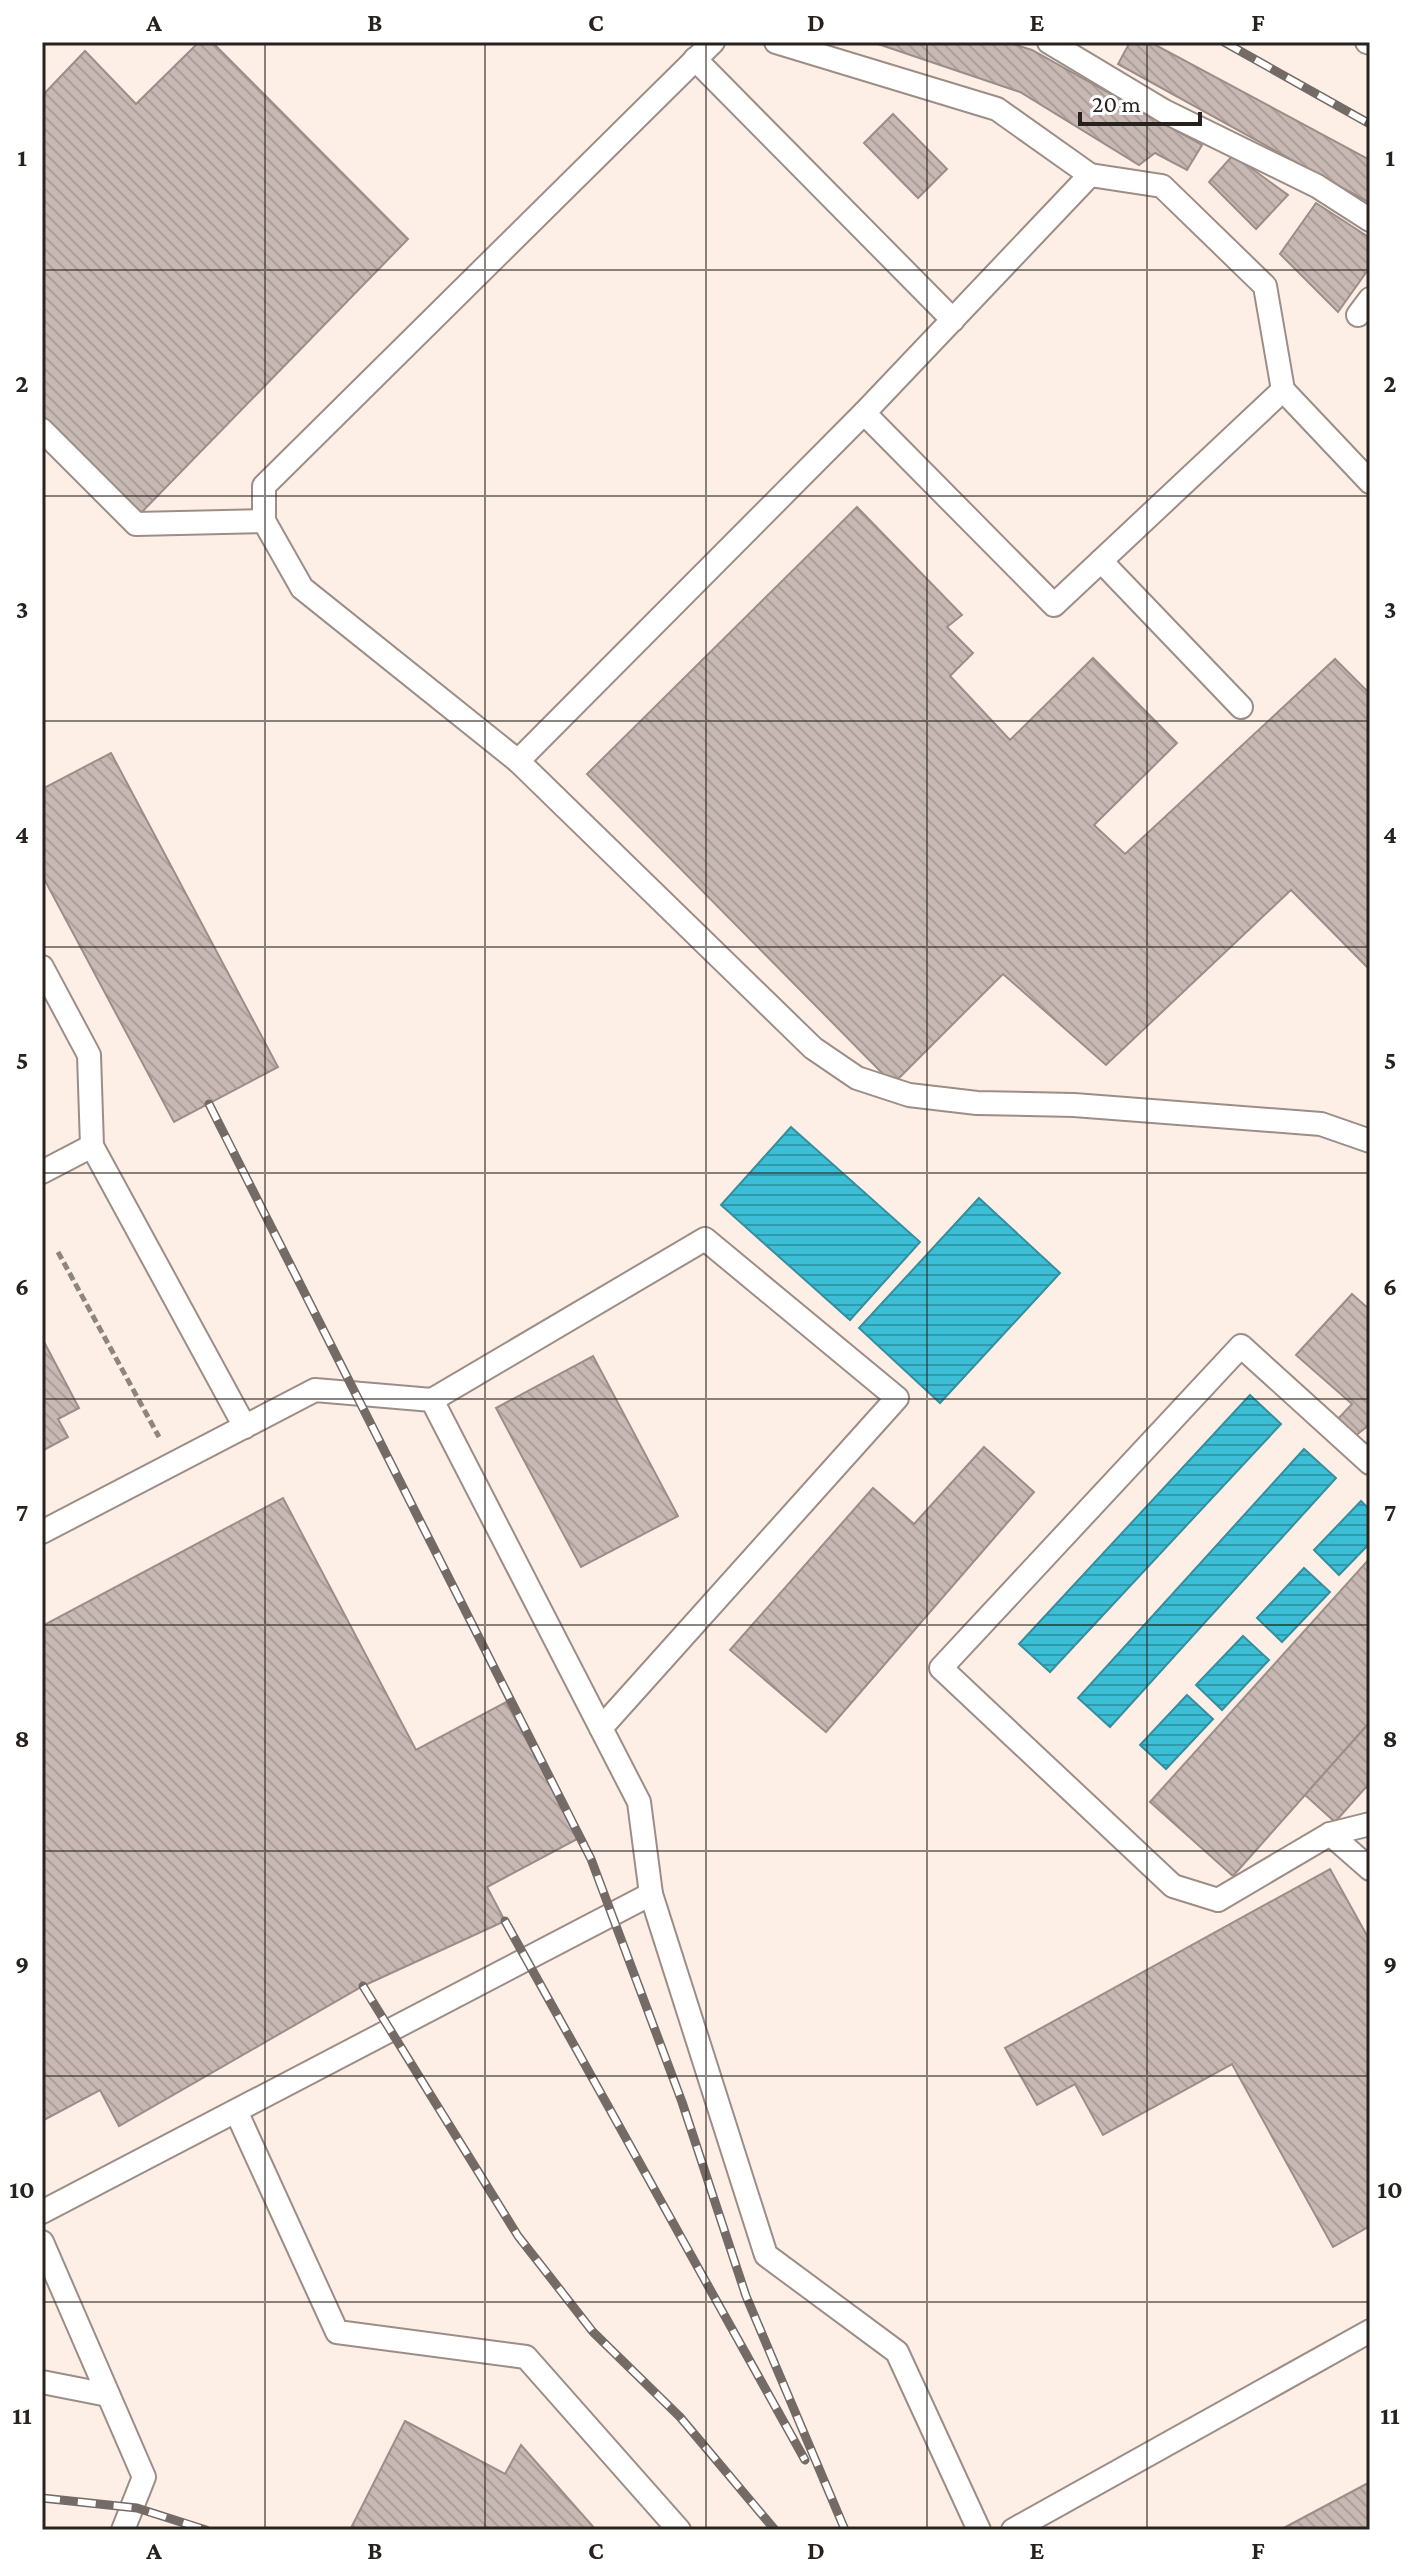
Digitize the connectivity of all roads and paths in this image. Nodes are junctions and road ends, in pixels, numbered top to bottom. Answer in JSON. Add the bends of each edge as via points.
{"nodes":[{"id":1,"x":713,"y":42,"type":"edge"},
{"id":2,"x":776,"y":42,"type":"edge"},
{"id":3,"x":1049,"y":42,"type":"edge"},
{"id":4,"x":695,"y":59,"type":"junction"},
{"id":5,"x":1090,"y":175,"type":"junction"},
{"id":6,"x":1370,"y":220,"type":"edge"},
{"id":7,"x":953,"y":320,"type":"junction"},
{"id":8,"x":1283,"y":390,"type":"junction"},
{"id":9,"x":864,"y":413,"type":"junction"},
{"id":10,"x":42,"y":430,"type":"edge"},
{"id":11,"x":1370,"y":482,"type":"edge"},
{"id":12,"x":264,"y":521,"type":"junction"},
{"id":13,"x":1101,"y":561,"type":"junction"},
{"id":14,"x":1241,"y":707,"type":"dead end"},
{"id":15,"x":518,"y":761,"type":"junction"},
{"id":16,"x":42,"y":967,"type":"edge"},
{"id":17,"x":1370,"y":1141,"type":"edge"},
{"id":18,"x":92,"y":1146,"type":"junction"},
{"id":19,"x":42,"y":1172,"type":"edge"},
{"id":20,"x":58,"y":1252,"type":"dead end"},
{"id":21,"x":432,"y":1400,"type":"junction"},
{"id":22,"x":245,"y":1427,"type":"junction"},
{"id":23,"x":161,"y":1441,"type":"dead end"},
{"id":24,"x":1370,"y":1463,"type":"edge"},
{"id":25,"x":42,"y":1532,"type":"edge"},
{"id":26,"x":601,"y":1728,"type":"junction"},
{"id":27,"x":1370,"y":1824,"type":"edge"},
{"id":28,"x":1330,"y":1834,"type":"junction"},
{"id":29,"x":1370,"y":1869,"type":"edge"},
{"id":30,"x":651,"y":1894,"type":"junction"},
{"id":31,"x":236,"y":2111,"type":"junction"},
{"id":32,"x":42,"y":2212,"type":"edge"},
{"id":33,"x":42,"y":2242,"type":"edge"},
{"id":34,"x":1370,"y":2331,"type":"edge"},
{"id":35,"x":42,"y":2382,"type":"edge"},
{"id":36,"x":108,"y":2395,"type":"junction"},
{"id":37,"x":123,"y":2530,"type":"edge"},
{"id":38,"x":679,"y":2530,"type":"edge"},
{"id":39,"x":979,"y":2530,"type":"edge"},
{"id":40,"x":1013,"y":2530,"type":"edge"}],
"edges":[{"from":1,"to":4,"type":"lane"},
{"from":2,"to":5,"type":"lane","via":[[997,109]]},
{"from":3,"to":6,"type":"lane","via":[[1164,111],[1317,186]]},
{"from":4,"to":7,"type":"lane"},
{"from":4,"to":12,"type":"lane","via":[[264,486]]},
{"from":5,"to":7,"type":"lane"},
{"from":5,"to":8,"type":"lane","via":[[1162,186],[1265,286]]},
{"from":7,"to":9,"type":"lane"},
{"from":8,"to":11,"type":"lane"},
{"from":8,"to":13,"type":"lane"},
{"from":9,"to":13,"type":"lane","via":[[1054,605]]},
{"from":9,"to":15,"type":"lane"},
{"from":10,"to":12,"type":"lane","via":[[136,524]]},
{"from":12,"to":15,"type":"lane","via":[[302,588]]},
{"from":13,"to":14,"type":"lane"},
{"from":15,"to":17,"type":"lane","via":[[813,1048],[857,1078],[909,1095],[977,1103],[1321,1124]]},
{"from":16,"to":18,"type":"lane","via":[[89,1055]]},
{"from":18,"to":19,"type":"lane"},
{"from":18,"to":22,"type":"lane"},
{"from":20,"to":23,"type":"path"},
{"from":21,"to":22,"type":"lane","via":[[315,1390]]},
{"from":21,"to":26,"type":"lane"},
{"from":21,"to":26,"type":"lane","via":[[705,1239],[897,1398]]},
{"from":22,"to":25,"type":"lane"},
{"from":24,"to":28,"type":"lane","via":[[1241,1346],[941,1668],[1173,1886],[1218,1900]]},
{"from":26,"to":30,"type":"lane","via":[[639,1802]]},
{"from":27,"to":28,"type":"lane"},
{"from":28,"to":29,"type":"lane"},
{"from":30,"to":31,"type":"lane"},
{"from":30,"to":39,"type":"lane","via":[[766,2255],[897,2352]]},
{"from":31,"to":32,"type":"lane"},
{"from":31,"to":38,"type":"lane","via":[[337,2332],[526,2357]]},
{"from":33,"to":36,"type":"lane"},
{"from":34,"to":40,"type":"lane"},
{"from":35,"to":36,"type":"lane"},
{"from":36,"to":37,"type":"lane","via":[[144,2477]]}]}
